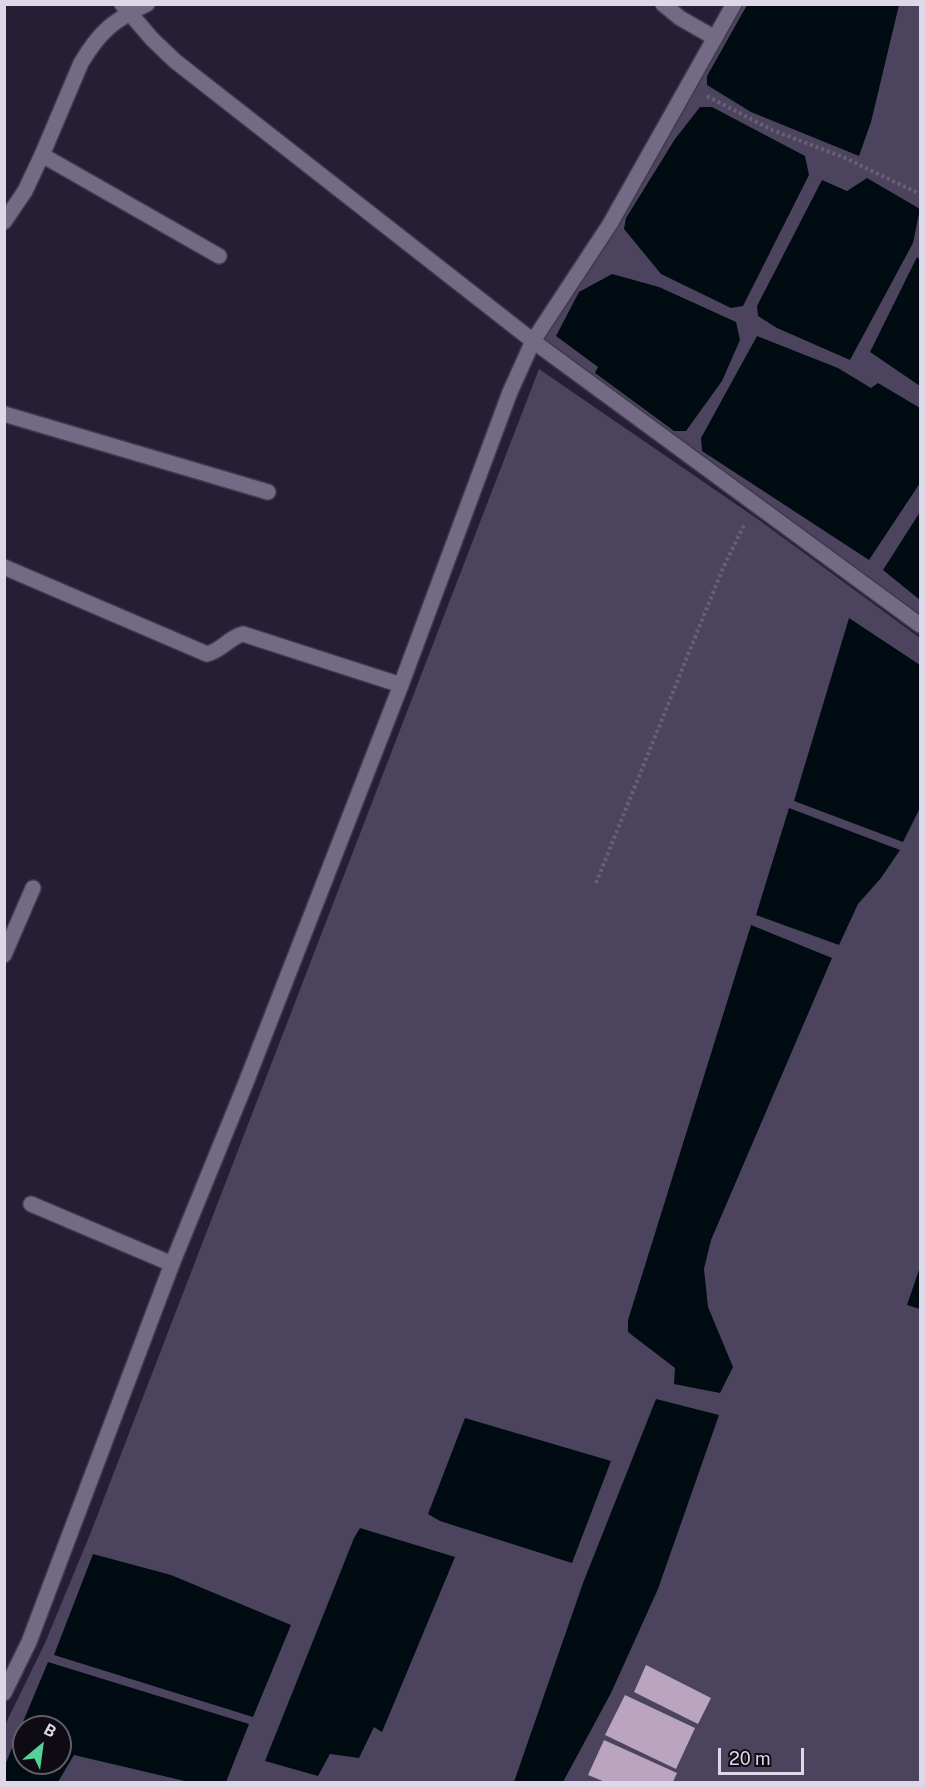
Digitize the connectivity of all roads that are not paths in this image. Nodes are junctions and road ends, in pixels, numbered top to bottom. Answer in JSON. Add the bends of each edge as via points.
{"nodes":[{"id":1,"x":147,"y":4,"type":"edge"},
{"id":2,"x":663,"y":4,"type":"edge"},
{"id":3,"x":734,"y":4,"type":"edge"},
{"id":4,"x":125,"y":9,"type":"edge"},
{"id":5,"x":715,"y":38,"type":"junction"},
{"id":6,"x":42,"y":155,"type":"junction"},
{"id":7,"x":4,"y":222,"type":"edge"},
{"id":8,"x":219,"y":256,"type":"dead end"},
{"id":9,"x":533,"y":342,"type":"junction"},
{"id":10,"x":4,"y":414,"type":"edge"},
{"id":11,"x":268,"y":492,"type":"dead end"},
{"id":12,"x":4,"y":567,"type":"edge"},
{"id":13,"x":921,"y":625,"type":"edge"},
{"id":14,"x":401,"y":686,"type":"junction"},
{"id":15,"x":33,"y":888,"type":"dead end"},
{"id":16,"x":4,"y":955,"type":"edge"},
{"id":17,"x":31,"y":1204,"type":"dead end"},
{"id":18,"x":172,"y":1264,"type":"junction"},
{"id":19,"x":4,"y":1693,"type":"edge"}],
"edges":[{"from":1,"to":4,"type":"street"},
{"from":2,"to":5,"type":"street"},
{"from":3,"to":5,"type":"street"},
{"from":4,"to":6,"type":"street","via":[[81,63]]},
{"from":4,"to":9,"type":"street","via":[[175,61]]},
{"from":5,"to":9,"type":"street","via":[[610,224]]},
{"from":6,"to":7,"type":"street"},
{"from":6,"to":8,"type":"street"},
{"from":9,"to":13,"type":"street"},
{"from":9,"to":14,"type":"street","via":[[510,392]]},
{"from":10,"to":11,"type":"street"},
{"from":12,"to":14,"type":"street","via":[[207,654],[243,634]]},
{"from":14,"to":18,"type":"street"},
{"from":15,"to":16,"type":"street"},
{"from":17,"to":18,"type":"street"},
{"from":18,"to":19,"type":"street","via":[[29,1642]]}]}
